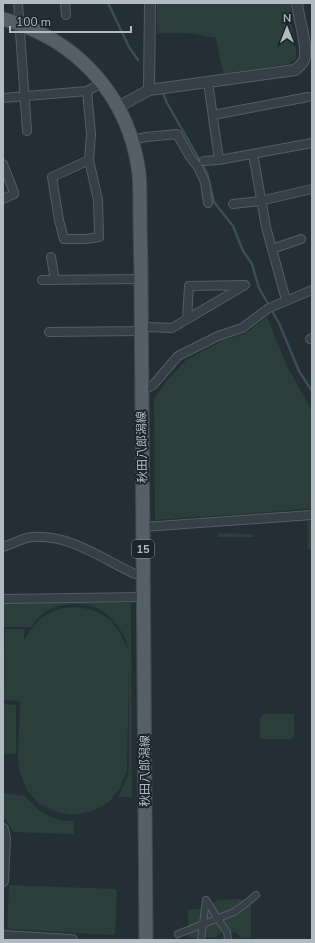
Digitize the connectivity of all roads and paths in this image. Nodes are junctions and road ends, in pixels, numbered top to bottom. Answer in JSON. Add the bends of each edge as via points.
{"nodes":[{"id":1,"x":18,"y":3,"type":"edge"},
{"id":2,"x":65,"y":3,"type":"edge"},
{"id":3,"x":150,"y":3,"type":"edge"},
{"id":4,"x":297,"y":3,"type":"edge"},
{"id":5,"x":66,"y":15,"type":"dead end"},
{"id":6,"x":3,"y":19,"type":"edge"},
{"id":7,"x":20,"y":24,"type":"junction"},
{"id":8,"x":308,"y":60,"type":"edge"},
{"id":9,"x":208,"y":82,"type":"junction"},
{"id":10,"x":102,"y":83,"type":"junction"},
{"id":11,"x":149,"y":90,"type":"junction"},
{"id":12,"x":87,"y":91,"type":"junction"},
{"id":13,"x":308,"y":96,"type":"dead end"},
{"id":14,"x":24,"y":97,"type":"junction"},
{"id":15,"x":3,"y":98,"type":"edge"},
{"id":16,"x":118,"y":107,"type":"junction"},
{"id":17,"x":213,"y":114,"type":"junction"},
{"id":18,"x":27,"y":131,"type":"dead end"},
{"id":19,"x":132,"y":140,"type":"junction"},
{"id":20,"x":312,"y":143,"type":"edge"},
{"id":21,"x":253,"y":154,"type":"junction"},
{"id":22,"x":89,"y":160,"type":"junction"},
{"id":23,"x":219,"y":160,"type":"junction"},
{"id":24,"x":204,"y":161,"type":"dead end"},
{"id":25,"x":3,"y":164,"type":"edge"},
{"id":26,"x":312,"y":190,"type":"edge"},
{"id":27,"x":3,"y":199,"type":"edge"},
{"id":28,"x":260,"y":201,"type":"junction"},
{"id":29,"x":208,"y":203,"type":"dead end"},
{"id":30,"x":233,"y":204,"type":"dead end"},
{"id":31,"x":301,"y":239,"type":"dead end"},
{"id":32,"x":272,"y":249,"type":"junction"},
{"id":33,"x":51,"y":257,"type":"dead end"},
{"id":34,"x":141,"y":279,"type":"junction"},
{"id":35,"x":42,"y":280,"type":"dead end"},
{"id":36,"x":55,"y":280,"type":"junction"},
{"id":37,"x":312,"y":290,"type":"edge"},
{"id":38,"x":286,"y":300,"type":"junction"},
{"id":39,"x":187,"y":319,"type":"junction"},
{"id":40,"x":141,"y":331,"type":"junction"},
{"id":41,"x":50,"y":332,"type":"dead end"},
{"id":42,"x":142,"y":392,"type":"junction"},
{"id":43,"x":312,"y":515,"type":"edge"},
{"id":44,"x":143,"y":527,"type":"junction"},
{"id":45,"x":3,"y":547,"type":"edge"},
{"id":46,"x":143,"y":576,"type":"junction"},
{"id":47,"x":143,"y":597,"type":"junction"},
{"id":48,"x":3,"y":599,"type":"edge"},
{"id":49,"x":3,"y":829,"type":"edge"},
{"id":50,"x":3,"y":881,"type":"edge"},
{"id":51,"x":256,"y":895,"type":"dead end"},
{"id":52,"x":218,"y":919,"type":"junction"},
{"id":53,"x":203,"y":924,"type":"junction"},
{"id":54,"x":178,"y":934,"type":"dead end"},
{"id":55,"x":3,"y":936,"type":"edge"},
{"id":56,"x":72,"y":940,"type":"edge"},
{"id":57,"x":146,"y":940,"type":"edge"},
{"id":58,"x":201,"y":940,"type":"edge"},
{"id":59,"x":228,"y":940,"type":"edge"}],
"edges":[{"from":1,"to":7,"type":"street"},
{"from":2,"to":5,"type":"street"},
{"from":3,"to":11,"type":"street"},
{"from":4,"to":8,"type":"street"},
{"from":6,"to":7,"type":"main road","name":"秋田八郎潟線","number":"15"},
{"from":7,"to":10,"type":"main road","name":"秋田八郎潟線","number":"15","via":[[44,34],[69,50]]},
{"from":7,"to":14,"type":"street"},
{"from":8,"to":9,"type":"street","via":[[295,70]]},
{"from":9,"to":11,"type":"street"},
{"from":9,"to":17,"type":"street"},
{"from":10,"to":12,"type":"street"},
{"from":10,"to":16,"type":"main road","name":"秋田八郎潟線","number":"15"},
{"from":11,"to":16,"type":"street"},
{"from":12,"to":14,"type":"street"},
{"from":12,"to":22,"type":"street","via":[[91,134]]},
{"from":13,"to":17,"type":"street"},
{"from":14,"to":15,"type":"street"},
{"from":14,"to":18,"type":"street"},
{"from":16,"to":19,"type":"main road","name":"秋田八郎潟線","number":"15"},
{"from":17,"to":23,"type":"street"},
{"from":19,"to":29,"type":"street","via":[[177,134],[203,177]]},
{"from":19,"to":34,"type":"main road","name":"秋田八郎潟線","number":"15","via":[[139,175]]},
{"from":20,"to":21,"type":"street"},
{"from":21,"to":23,"type":"street"},
{"from":21,"to":28,"type":"street"},
{"from":22,"to":22,"type":"street","via":[[98,200],[99,237],[64,239],[52,177]]},
{"from":23,"to":24,"type":"street"},
{"from":25,"to":27,"type":"street","via":[[14,192]]},
{"from":26,"to":28,"type":"street"},
{"from":28,"to":30,"type":"street"},
{"from":28,"to":32,"type":"street"},
{"from":31,"to":32,"type":"street"},
{"from":32,"to":38,"type":"street"},
{"from":33,"to":36,"type":"street"},
{"from":34,"to":36,"type":"street"},
{"from":34,"to":40,"type":"main road","name":"秋田八郎潟線","number":"15"},
{"from":35,"to":36,"type":"street"},
{"from":37,"to":38,"type":"street"},
{"from":38,"to":42,"type":"street","via":[[271,307],[242,328],[218,336],[178,356],[153,385]]},
{"from":39,"to":39,"type":"street","via":[[200,312],[245,285],[189,286]]},
{"from":39,"to":40,"type":"street","via":[[172,328],[148,327]]},
{"from":40,"to":41,"type":"street"},
{"from":40,"to":42,"type":"main road","name":"秋田八郎潟線","number":"15"},
{"from":42,"to":44,"type":"main road","name":"秋田八郎潟線","number":"15"},
{"from":43,"to":44,"type":"street"},
{"from":44,"to":46,"type":"main road","name":"秋田八郎潟線","number":"15"},
{"from":45,"to":46,"type":"street","via":[[32,537],[66,541]]},
{"from":46,"to":47,"type":"main road","name":"秋田八郎潟線","number":"15"},
{"from":47,"to":48,"type":"street"},
{"from":47,"to":57,"type":"main road","name":"秋田八郎潟線","number":"15"},
{"from":49,"to":50,"type":"street"},
{"from":51,"to":52,"type":"street","via":[[234,912]]},
{"from":52,"to":53,"type":"street"},
{"from":52,"to":53,"type":"street","via":[[206,900]]},
{"from":52,"to":59,"type":"street","via":[[227,932]]},
{"from":53,"to":54,"type":"street"},
{"from":53,"to":58,"type":"street"},
{"from":55,"to":56,"type":"street"}]}
